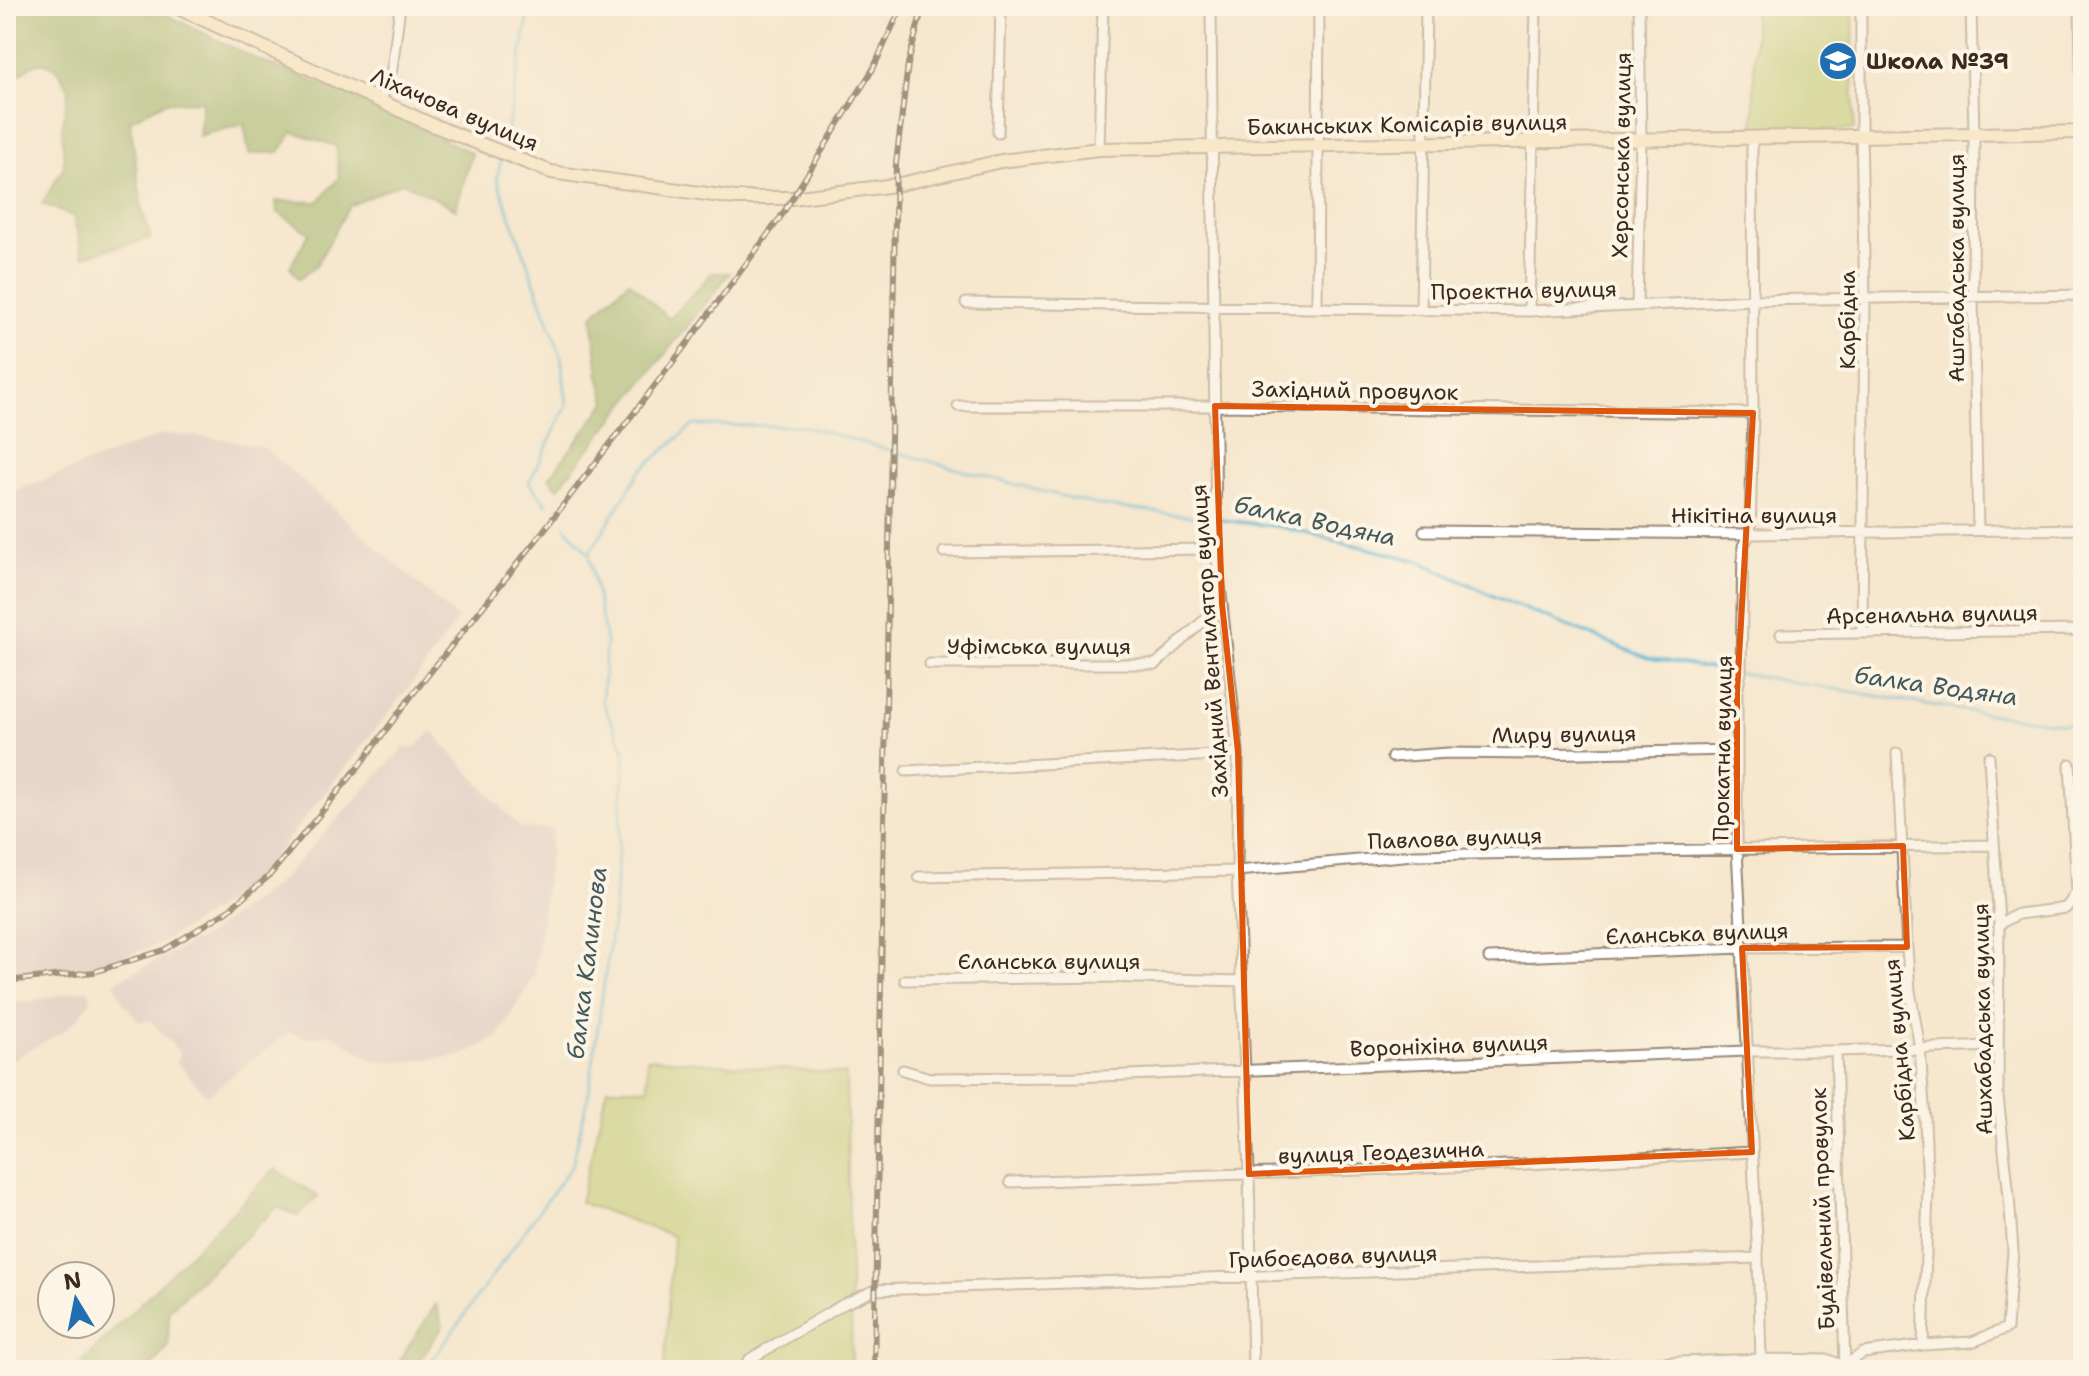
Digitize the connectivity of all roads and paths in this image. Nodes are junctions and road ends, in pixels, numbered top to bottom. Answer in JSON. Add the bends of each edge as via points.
{"nodes":[{"id":1,"x":174,"y":6,"type":"edge"},
{"id":2,"x":400,"y":6,"type":"edge"},
{"id":3,"x":1001,"y":6,"type":"edge"},
{"id":4,"x":1103,"y":6,"type":"edge"},
{"id":5,"x":1211,"y":6,"type":"edge"},
{"id":6,"x":1319,"y":6,"type":"edge"},
{"id":7,"x":1426,"y":6,"type":"edge"},
{"id":8,"x":1536,"y":6,"type":"edge"},
{"id":9,"x":1639,"y":6,"type":"edge"},
{"id":10,"x":1861,"y":6,"type":"edge"},
{"id":11,"x":1971,"y":6,"type":"edge"},
{"id":12,"x":2080,"y":6,"type":"edge"},
{"id":13,"x":381,"y":100,"type":"junction"},
{"id":14,"x":2083,"y":132,"type":"edge"},
{"id":15,"x":998,"y":133,"type":"dead end"},
{"id":16,"x":1974,"y":134,"type":"junction"},
{"id":17,"x":1861,"y":136,"type":"junction"},
{"id":18,"x":1752,"y":138,"type":"junction"},
{"id":19,"x":1641,"y":140,"type":"junction"},
{"id":20,"x":1533,"y":142,"type":"junction"},
{"id":21,"x":1423,"y":144,"type":"junction"},
{"id":22,"x":1318,"y":146,"type":"junction"},
{"id":23,"x":1211,"y":148,"type":"junction"},
{"id":24,"x":1099,"y":149,"type":"junction"},
{"id":25,"x":2083,"y":171,"type":"edge"},
{"id":26,"x":735,"y":198,"type":"joint"},
{"id":27,"x":2083,"y":295,"type":"edge"},
{"id":28,"x":1973,"y":297,"type":"junction"},
{"id":29,"x":1865,"y":298,"type":"junction"},
{"id":30,"x":1752,"y":300,"type":"junction"},
{"id":31,"x":966,"y":303,"type":"dead end"},
{"id":32,"x":1637,"y":305,"type":"junction"},
{"id":33,"x":1213,"y":307,"type":"junction"},
{"id":34,"x":1317,"y":308,"type":"junction"},
{"id":35,"x":1421,"y":310,"type":"junction"},
{"id":36,"x":1529,"y":311,"type":"junction"},
{"id":37,"x":958,"y":406,"type":"dead end"},
{"id":38,"x":1215,"y":406,"type":"junction"},
{"id":39,"x":1753,"y":413,"type":"junction"},
{"id":40,"x":2083,"y":501,"type":"edge"},
{"id":41,"x":2083,"y":529,"type":"edge"},
{"id":42,"x":1978,"y":530,"type":"junction"},
{"id":43,"x":1424,"y":531,"type":"dead end"},
{"id":44,"x":1864,"y":532,"type":"junction"},
{"id":45,"x":1750,"y":534,"type":"junction"},
{"id":46,"x":1216,"y":549,"type":"junction"},
{"id":47,"x":944,"y":552,"type":"dead end"},
{"id":48,"x":1222,"y":604,"type":"junction"},
{"id":49,"x":2083,"y":630,"type":"edge"},
{"id":50,"x":1862,"y":633,"type":"junction"},
{"id":51,"x":1781,"y":634,"type":"dead end"},
{"id":52,"x":930,"y":664,"type":"dead end"},
{"id":53,"x":1736,"y":750,"type":"junction"},
{"id":54,"x":1238,"y":752,"type":"junction"},
{"id":55,"x":1897,"y":753,"type":"dead end"},
{"id":56,"x":1392,"y":757,"type":"dead end"},
{"id":57,"x":1989,"y":757,"type":"dead end"},
{"id":58,"x":2070,"y":764,"type":"dead end"},
{"id":59,"x":906,"y":771,"type":"dead end"},
{"id":60,"x":1993,"y":845,"type":"junction"},
{"id":61,"x":1903,"y":846,"type":"junction"},
{"id":62,"x":1737,"y":849,"type":"junction"},
{"id":63,"x":1237,"y":871,"type":"junction"},
{"id":64,"x":919,"y":877,"type":"dead end"},
{"id":65,"x":1999,"y":924,"type":"junction"},
{"id":66,"x":1907,"y":947,"type":"junction"},
{"id":67,"x":1742,"y":948,"type":"junction"},
{"id":68,"x":1489,"y":958,"type":"dead end"},
{"id":69,"x":905,"y":980,"type":"dead end"},
{"id":70,"x":1240,"y":981,"type":"junction"},
{"id":71,"x":1998,"y":1046,"type":"junction"},
{"id":72,"x":1920,"y":1048,"type":"junction"},
{"id":73,"x":1747,"y":1051,"type":"junction"},
{"id":74,"x":1836,"y":1051,"type":"junction"},
{"id":75,"x":903,"y":1070,"type":"dead end"},
{"id":76,"x":1244,"y":1072,"type":"junction"},
{"id":77,"x":1752,"y":1152,"type":"junction"},
{"id":78,"x":1249,"y":1174,"type":"junction"},
{"id":79,"x":1010,"y":1182,"type":"dead end"},
{"id":80,"x":1758,"y":1258,"type":"junction"},
{"id":81,"x":1251,"y":1277,"type":"junction"},
{"id":82,"x":1923,"y":1345,"type":"junction"},
{"id":83,"x":1761,"y":1359,"type":"junction"},
{"id":84,"x":1845,"y":1368,"type":"edge"},
{"id":85,"x":741,"y":1370,"type":"edge"},
{"id":86,"x":1253,"y":1370,"type":"edge"},
{"id":87,"x":1464,"y":1370,"type":"edge"}],
"edges":[{"from":1,"to":13,"type":"street","name":"Ліхачова вулиця"},
{"from":2,"to":13,"type":"street","via":[[392,69]]},
{"from":3,"to":15,"type":"street"},
{"from":4,"to":24,"type":"street"},
{"from":5,"to":23,"type":"street","name":"Західний Вентилятор вулиця"},
{"from":6,"to":22,"type":"street"},
{"from":7,"to":21,"type":"street"},
{"from":8,"to":20,"type":"street"},
{"from":9,"to":19,"type":"street","name":"Херсонська вулиця"},
{"from":10,"to":17,"type":"street","name":"Карбідна"},
{"from":11,"to":16,"type":"street","name":"Ашгабадська вулиця"},
{"from":12,"to":14,"type":"street"},
{"from":13,"to":26,"type":"street","name":"Ліхачова вулиця","via":[[551,172]]},
{"from":14,"to":16,"type":"street","name":"Бакинських Комісарів вулиця"},
{"from":14,"to":25,"type":"street"},
{"from":16,"to":17,"type":"street","name":"Бакинських Комісарів вулиця"},
{"from":16,"to":28,"type":"street","name":"Ашгабадська вулиця"},
{"from":17,"to":18,"type":"street","name":"Бакинських Комісарів вулиця"},
{"from":17,"to":29,"type":"street","name":"Карбідна"},
{"from":18,"to":19,"type":"street","name":"Бакинських Комісарів вулиця"},
{"from":18,"to":30,"type":"street","name":"Прокатна вулиця"},
{"from":19,"to":20,"type":"street","name":"Бакинських Комісарів вулиця"},
{"from":19,"to":32,"type":"street","name":"Херсонська вулиця"},
{"from":20,"to":21,"type":"street","name":"Бакинських Комісарів вулиця"},
{"from":20,"to":36,"type":"street"},
{"from":21,"to":22,"type":"street","name":"Бакинських Комісарів вулиця"},
{"from":21,"to":35,"type":"street"},
{"from":22,"to":23,"type":"street","name":"Бакинських Комісарів вулиця"},
{"from":22,"to":34,"type":"street"},
{"from":23,"to":24,"type":"street","name":"Бакинських Комісарів вулиця"},
{"from":23,"to":33,"type":"street","name":"Західний Вентилятор вулиця"},
{"from":24,"to":26,"type":"street","name":"Бакинських Комісарів вулиця","via":[[1001,161],[896,185],[792,198]]},
{"from":27,"to":28,"type":"street","name":"Проектна вулиця"},
{"from":28,"to":29,"type":"street","name":"Проектна вулиця"},
{"from":28,"to":42,"type":"street","name":"Ашгабадська вулиця"},
{"from":29,"to":30,"type":"street","name":"Проектна вулиця"},
{"from":29,"to":44,"type":"street","name":"Карбідна"},
{"from":30,"to":32,"type":"street","name":"Проектна вулиця"},
{"from":30,"to":39,"type":"street","name":"Прокатна вулиця"},
{"from":31,"to":33,"type":"street","name":"Проектна вулиця"},
{"from":32,"to":36,"type":"street","name":"Проектна вулиця"},
{"from":33,"to":34,"type":"street","name":"Проектна вулиця"},
{"from":33,"to":38,"type":"street","name":"Західний Вентилятор вулиця"},
{"from":34,"to":35,"type":"street","name":"Проектна вулиця"},
{"from":35,"to":36,"type":"street","name":"Проектна вулиця"},
{"from":37,"to":38,"type":"street","name":"Західний провулок"},
{"from":38,"to":39,"type":"street","name":"Західний провулок"},
{"from":38,"to":46,"type":"street","name":"Західний Вентилятор вулиця"},
{"from":39,"to":45,"type":"street","name":"Прокатна вулиця"},
{"from":40,"to":41,"type":"street"},
{"from":41,"to":42,"type":"street","name":"Нікітіна вулиця"},
{"from":41,"to":49,"type":"street"},
{"from":42,"to":44,"type":"street","name":"Нікітіна вулиця"},
{"from":43,"to":45,"type":"street","name":"Нікітіна вулиця"},
{"from":44,"to":45,"type":"street","name":"Нікітіна вулиця"},
{"from":44,"to":50,"type":"street","name":"Карбідна"},
{"from":45,"to":53,"type":"street","name":"Прокатна вулиця","via":[[1743,546]]},
{"from":46,"to":47,"type":"street"},
{"from":46,"to":48,"type":"street","name":"Західний Вентилятор вулиця"},
{"from":48,"to":52,"type":"street","name":"Уфімська вулиця","via":[[1156,664]]},
{"from":48,"to":54,"type":"street","name":"Західний Вентилятор вулиця"},
{"from":49,"to":50,"type":"street","name":"Арсенальна вулиця"},
{"from":50,"to":51,"type":"street","name":"Арсенальна вулиця"},
{"from":53,"to":56,"type":"street","name":"Миру вулиця"},
{"from":53,"to":62,"type":"street","name":"Прокатна вулиця"},
{"from":54,"to":59,"type":"street"},
{"from":54,"to":63,"type":"street","name":"Західний Вентилятор вулиця"},
{"from":55,"to":61,"type":"street","name":"Карбідна вулиця"},
{"from":57,"to":60,"type":"street","name":"Ашхабадська вулиця"},
{"from":58,"to":65,"type":"street","via":[[2077,892],[2066,908],[2018,914]]},
{"from":60,"to":61,"type":"street","name":"Павлова вулиця"},
{"from":60,"to":65,"type":"street","name":"Ашхабадська вулиця"},
{"from":61,"to":62,"type":"street","name":"Павлова вулиця"},
{"from":61,"to":66,"type":"street","name":"Карбідна вулиця"},
{"from":62,"to":63,"type":"street","name":"Павлова вулиця","via":[[1414,855]]},
{"from":62,"to":67,"type":"street","name":"Прокатна вулиця"},
{"from":63,"to":64,"type":"street","name":"Павлова вулиця"},
{"from":63,"to":70,"type":"street","name":"Західний Вентилятор вулиця"},
{"from":65,"to":71,"type":"street","name":"Ашхабадська вулиця"},
{"from":66,"to":67,"type":"street","name":"Єланська вулиця"},
{"from":66,"to":72,"type":"street","name":"Карбідна вулиця"},
{"from":67,"to":68,"type":"street","name":"Єланська вулиця"},
{"from":67,"to":73,"type":"street","name":"Прокатна вулиця"},
{"from":69,"to":70,"type":"street","name":"Єланська вулиця"},
{"from":70,"to":76,"type":"street","name":"Західний Вентилятор вулиця"},
{"from":71,"to":72,"type":"street","name":"Вороніхіна вулиця"},
{"from":71,"to":82,"type":"street","name":"Ашхабадська вулиця","via":[[2013,1251],[2007,1328],[1972,1342]]},
{"from":72,"to":74,"type":"street","name":"Вороніхіна вулиця"},
{"from":72,"to":82,"type":"street","name":"Карбідна вулиця","via":[[1928,1191]]},
{"from":73,"to":74,"type":"street","name":"Вороніхіна вулиця"},
{"from":73,"to":76,"type":"street","name":"Вороніхіна вулиця"},
{"from":73,"to":77,"type":"street","name":"Прокатна вулиця"},
{"from":74,"to":84,"type":"street","name":"Будівельний провулок"},
{"from":75,"to":76,"type":"street","name":"Вороніхіна вулиця","via":[[930,1078]]},
{"from":76,"to":78,"type":"street","name":"Західний Вентилятор вулиця"},
{"from":77,"to":78,"type":"street","name":"вулиця Геодезична"},
{"from":77,"to":80,"type":"street","name":"Прокатна вулиця"},
{"from":78,"to":79,"type":"street","name":"вулиця Геодезична"},
{"from":78,"to":81,"type":"street","name":"Західний Вентилятор вулиця"},
{"from":80,"to":81,"type":"street","name":"Грибоєдова вулиця"},
{"from":80,"to":83,"type":"street","name":"Прокатна вулиця"},
{"from":81,"to":85,"type":"street","name":"Грибоєдова вулиця","via":[[875,1290],[750,1359]]},
{"from":81,"to":86,"type":"street","name":"Західний Вентилятор вулиця"},
{"from":82,"to":84,"type":"street","via":[[1863,1353]]},
{"from":83,"to":84,"type":"street","via":[[1829,1360]]},
{"from":83,"to":87,"type":"street"}]}
